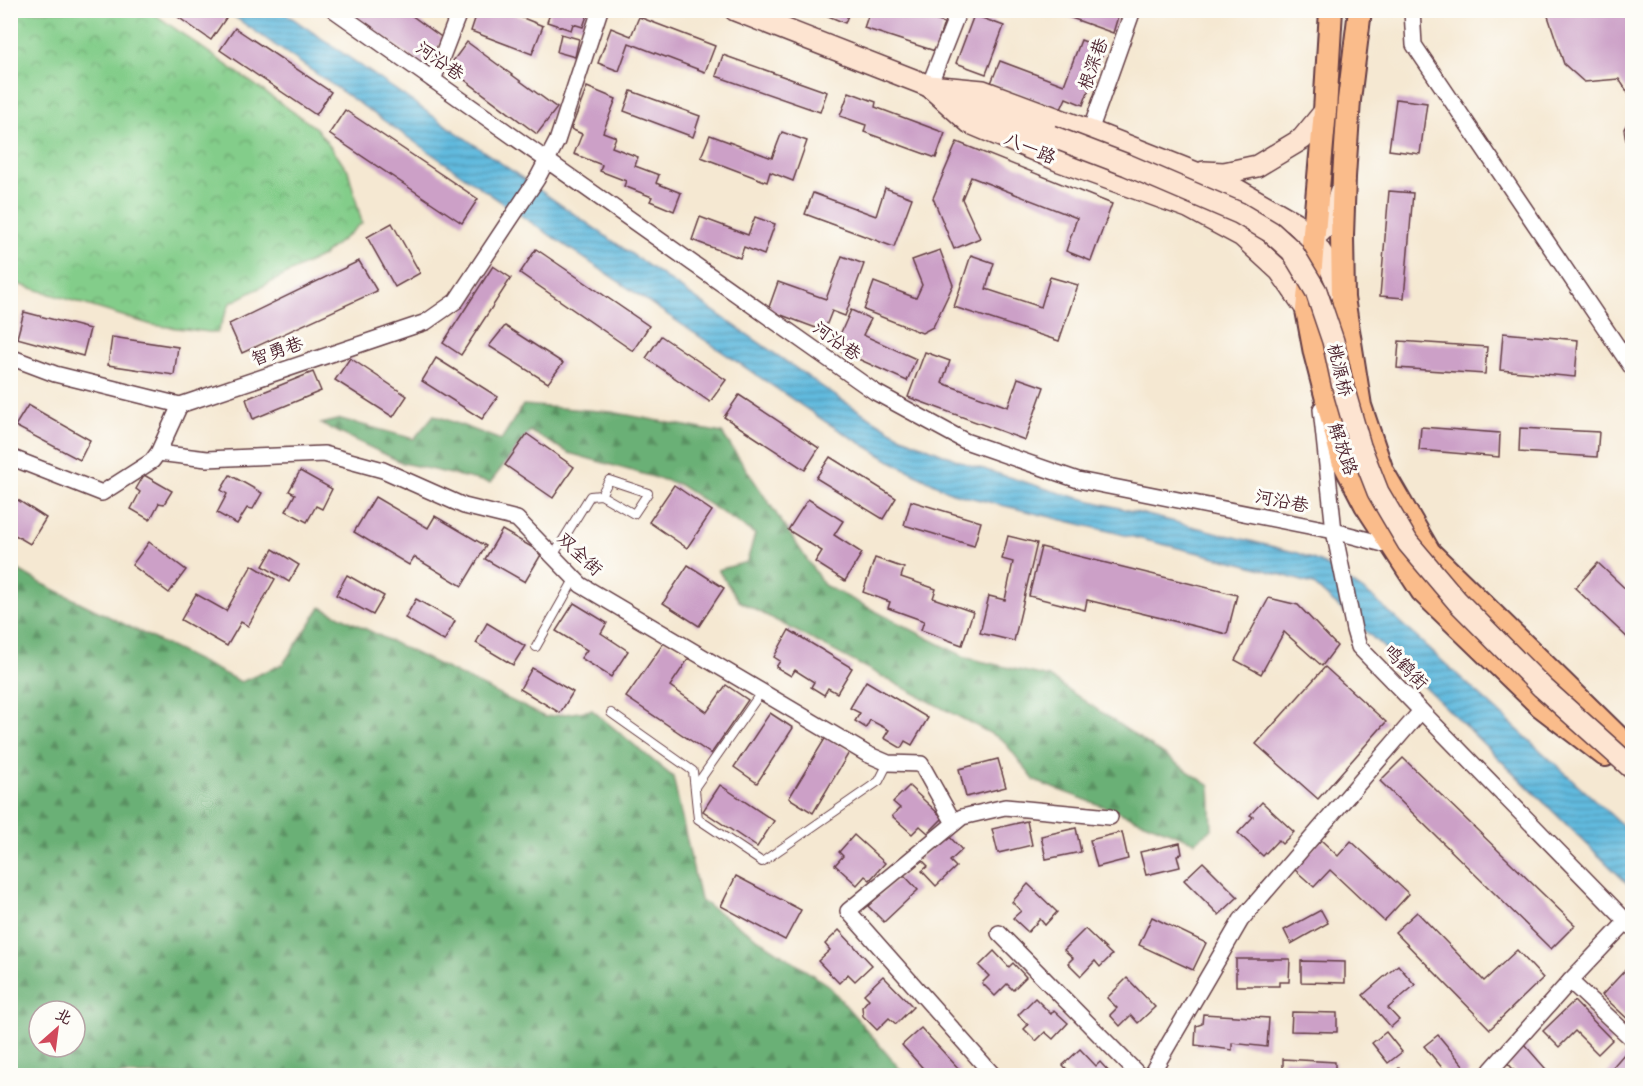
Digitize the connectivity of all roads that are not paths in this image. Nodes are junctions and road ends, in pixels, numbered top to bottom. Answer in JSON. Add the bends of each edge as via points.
{"nodes":[{"id":1,"x":334,"y":10,"type":"edge"},
{"id":2,"x":460,"y":10,"type":"edge"},
{"id":3,"x":600,"y":10,"type":"edge"},
{"id":4,"x":735,"y":10,"type":"edge"},
{"id":5,"x":959,"y":10,"type":"edge"},
{"id":6,"x":1132,"y":10,"type":"edge"},
{"id":7,"x":1331,"y":10,"type":"edge"},
{"id":8,"x":1360,"y":10,"type":"edge"},
{"id":9,"x":1412,"y":10,"type":"edge"},
{"id":10,"x":433,"y":80,"type":"junction"},
{"id":11,"x":929,"y":86,"type":"junction"},
{"id":12,"x":1324,"y":111,"type":"junction"},
{"id":13,"x":1090,"y":131,"type":"junction"},
{"id":14,"x":546,"y":160,"type":"junction"},
{"id":15,"x":1192,"y":172,"type":"junction"},
{"id":16,"x":1344,"y":177,"type":"junction"},
{"id":17,"x":1188,"y":207,"type":"junction"},
{"id":18,"x":1312,"y":239,"type":"junction"},
{"id":19,"x":1343,"y":298,"type":"junction"},
{"id":20,"x":1307,"y":310,"type":"junction"},
{"id":21,"x":1315,"y":353,"type":"junction"},
{"id":22,"x":10,"y":357,"type":"edge"},
{"id":23,"x":1632,"y":368,"type":"edge"},
{"id":24,"x":180,"y":405,"type":"junction"},
{"id":25,"x":158,"y":453,"type":"junction"},
{"id":26,"x":10,"y":457,"type":"edge"},
{"id":27,"x":601,"y":495,"type":"junction"},
{"id":28,"x":1334,"y":531,"type":"junction"},
{"id":29,"x":1391,"y":546,"type":"junction"},
{"id":30,"x":553,"y":556,"type":"junction"},
{"id":31,"x":574,"y":578,"type":"junction"},
{"id":32,"x":536,"y":647,"type":"dead end"},
{"id":33,"x":762,"y":692,"type":"junction"},
{"id":34,"x":1421,"y":711,"type":"junction"},
{"id":35,"x":611,"y":713,"type":"dead end"},
{"id":36,"x":1632,"y":751,"type":"edge"},
{"id":37,"x":888,"y":763,"type":"junction"},
{"id":38,"x":1632,"y":768,"type":"edge"},
{"id":39,"x":1632,"y":776,"type":"edge"},
{"id":40,"x":695,"y":787,"type":"junction"},
{"id":41,"x":1110,"y":818,"type":"dead end"},
{"id":42,"x":954,"y":823,"type":"junction"},
{"id":43,"x":1630,"y":924,"type":"edge"},
{"id":44,"x":999,"y":933,"type":"dead end"},
{"id":45,"x":1570,"y":981,"type":"junction"},
{"id":46,"x":1632,"y":1040,"type":"edge"},
{"id":47,"x":1491,"y":1074,"type":"edge"},
{"id":48,"x":994,"y":1076,"type":"edge"},
{"id":49,"x":1140,"y":1076,"type":"edge"},
{"id":50,"x":1150,"y":1076,"type":"edge"}],
"edges":[{"from":1,"to":10,"type":"street","name":"河沿巷"},
{"from":2,"to":10,"type":"street"},
{"from":3,"to":14,"type":"street","name":"智勇巷","via":[[557,141]]},
{"from":4,"to":11,"type":"main road","name":"八一路"},
{"from":5,"to":11,"type":"street"},
{"from":6,"to":13,"type":"street","name":"根深巷"},
{"from":7,"to":12,"type":"main road","name":"解放路"},
{"from":8,"to":16,"type":"main road","name":"解放路"},
{"from":9,"to":23,"type":"street","via":[[1414,45]]},
{"from":10,"to":14,"type":"street","name":"河沿巷"},
{"from":11,"to":13,"type":"main road","via":[[982,91]]},
{"from":11,"to":17,"type":"main road","name":"八一路","via":[[969,123]]},
{"from":11,"to":38,"type":"main road","name":"桃源桥","bridge":true,"via":[[1239,213],[1271,232],[1292,251],[1320,301],[1378,492],[1408,543],[1457,601],[1542,687]]},
{"from":12,"to":15,"type":"main road","via":[[1302,139],[1257,166],[1224,173]]},
{"from":12,"to":18,"type":"main road","name":"解放路"},
{"from":13,"to":15,"type":"main road"},
{"from":14,"to":24,"type":"street","name":"智勇巷","via":[[456,301],[426,322]]},
{"from":14,"to":28,"type":"street","name":"河沿巷","via":[[875,392],[965,441],[1078,480]]},
{"from":15,"to":18,"type":"main road","via":[[1234,188],[1270,208]]},
{"from":16,"to":18,"type":"main road","via":[[1333,214]]},
{"from":16,"to":19,"type":"main road","name":"解放路"},
{"from":17,"to":18,"type":"main road","via":[[1289,238]]},
{"from":17,"to":20,"type":"main road","name":"八一路","via":[[1242,236],[1280,271]]},
{"from":18,"to":19,"type":"main road"},
{"from":18,"to":20,"type":"main road","name":"解放路"},
{"from":19,"to":36,"type":"main road","name":"解放路","via":[[1360,406],[1382,471],[1429,552]]},
{"from":20,"to":21,"type":"main road","name":"解放路"},
{"from":21,"to":28,"type":"street","name":"鸣鹤街"},
{"from":21,"to":29,"type":"main road","name":"解放路","via":[[1343,461]]},
{"from":22,"to":24,"type":"street","via":[[55,374]]},
{"from":24,"to":25,"type":"street"},
{"from":25,"to":26,"type":"street","via":[[152,461],[102,493]]},
{"from":25,"to":30,"type":"street","name":"双全街","via":[[207,459],[324,454],[383,470],[464,506],[517,519]]},
{"from":27,"to":27,"type":"lane","via":[[634,514],[648,493],[609,480]]},
{"from":27,"to":30,"type":"lane","via":[[590,496]]},
{"from":28,"to":29,"type":"street","name":"河沿巷"},
{"from":28,"to":34,"type":"street","name":"鸣鹤街","via":[[1359,647]]},
{"from":29,"to":39,"type":"main road","name":"解放路","via":[[1422,591],[1541,706]]},
{"from":30,"to":31,"type":"street","name":"双全街"},
{"from":31,"to":32,"type":"lane"},
{"from":31,"to":33,"type":"street","name":"双全街"},
{"from":33,"to":37,"type":"street","name":"双全街"},
{"from":33,"to":40,"type":"lane"},
{"from":34,"to":43,"type":"street","name":"鸣鹤街"},
{"from":34,"to":50,"type":"street","via":[[1241,920]]},
{"from":35,"to":40,"type":"lane","via":[[693,771]]},
{"from":37,"to":40,"type":"lane","via":[[879,781],[762,862],[698,819]]},
{"from":37,"to":42,"type":"street","name":"双全街","via":[[921,764]]},
{"from":41,"to":42,"type":"street","via":[[1005,807],[962,817]]},
{"from":42,"to":48,"type":"street","via":[[848,911]]},
{"from":43,"to":45,"type":"street"},
{"from":44,"to":49,"type":"street"},
{"from":45,"to":46,"type":"street"},
{"from":45,"to":47,"type":"street"}]}
